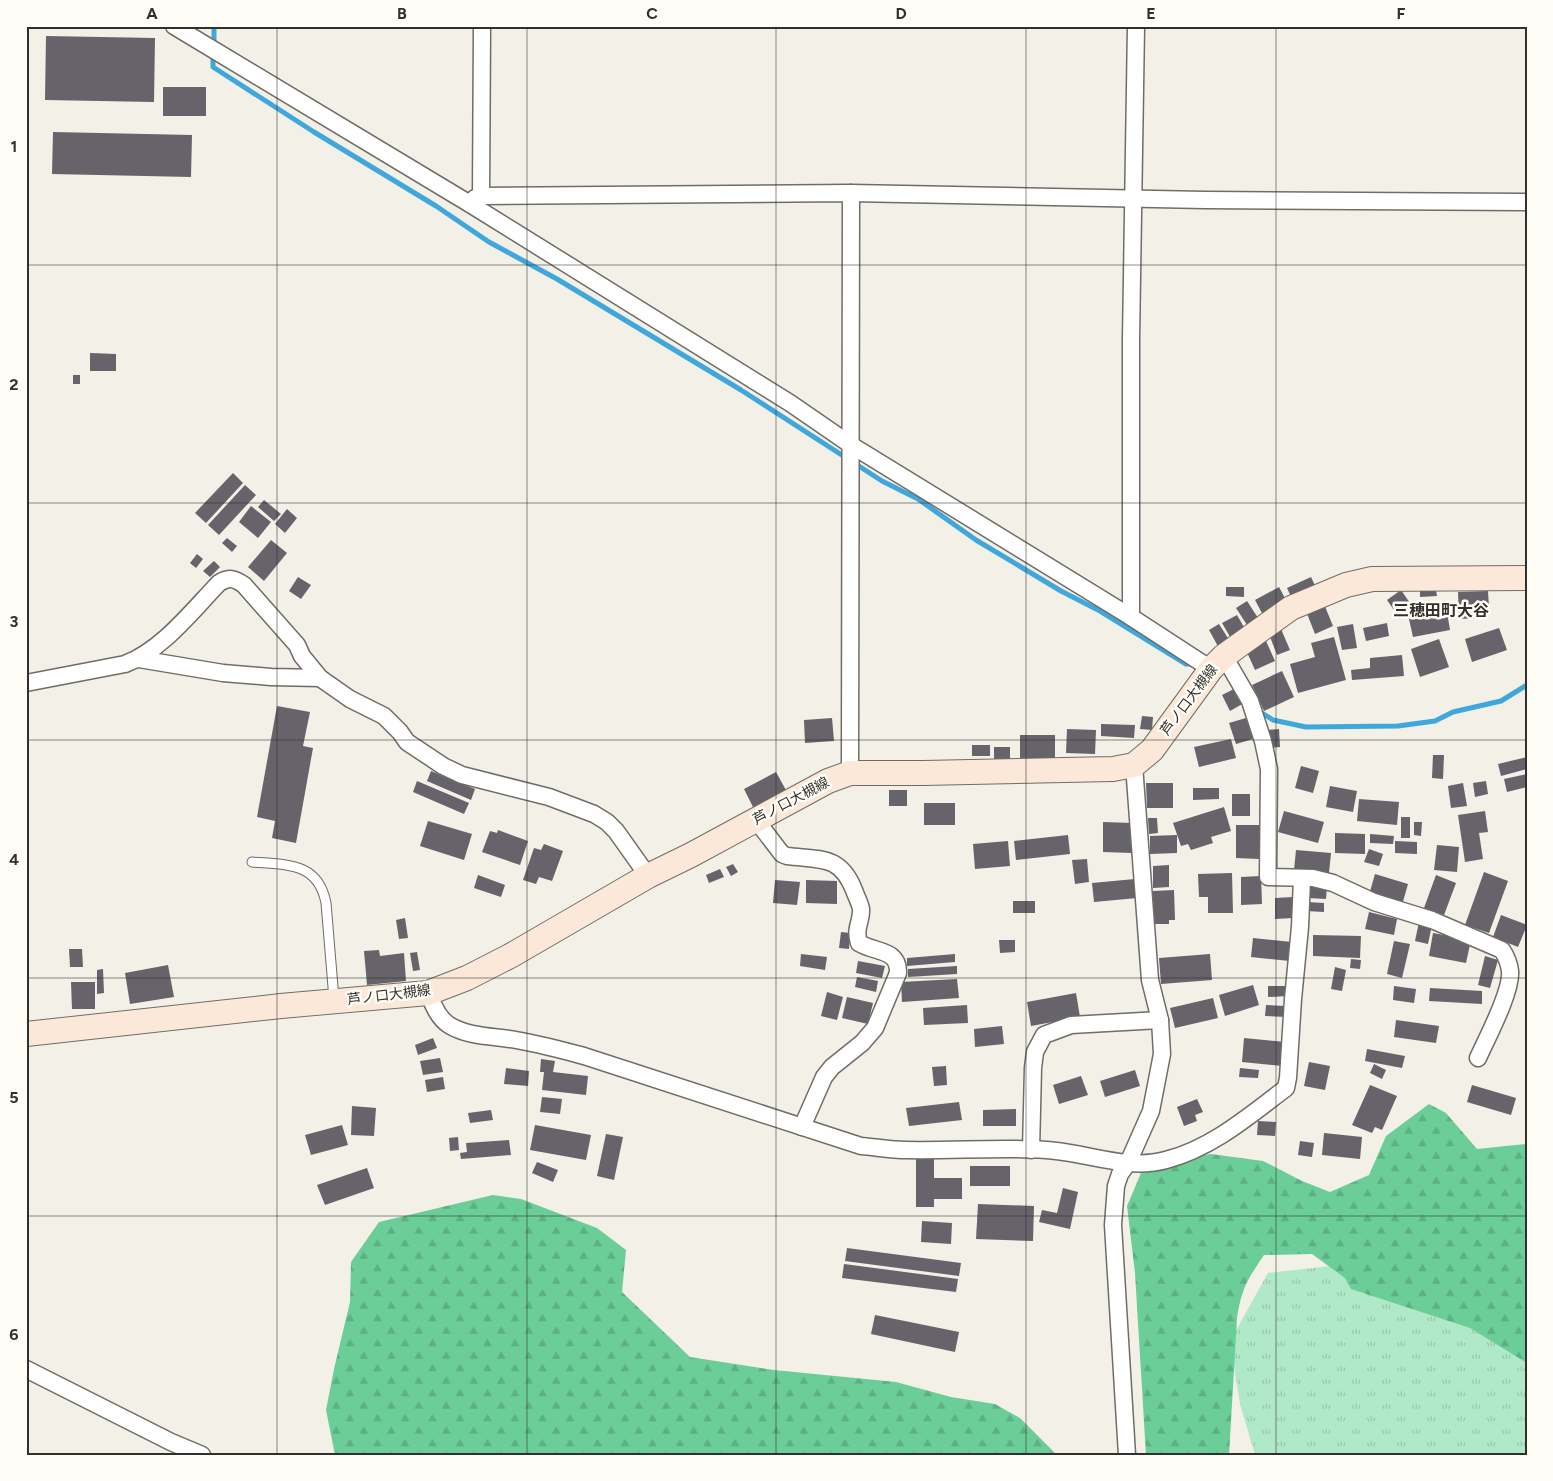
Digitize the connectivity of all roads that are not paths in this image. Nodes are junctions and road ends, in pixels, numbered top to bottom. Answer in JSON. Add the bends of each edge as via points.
{"nodes":[{"id":1,"x":174,"y":26,"type":"edge"},
{"id":2,"x":482,"y":26,"type":"edge"},
{"id":3,"x":1136,"y":26,"type":"edge"},
{"id":4,"x":851,"y":193,"type":"junction"},
{"id":5,"x":1133,"y":198,"type":"junction"},
{"id":6,"x":475,"y":200,"type":"junction"},
{"id":7,"x":1527,"y":202,"type":"edge"},
{"id":8,"x":851,"y":444,"type":"junction"},
{"id":9,"x":1527,"y":578,"type":"edge"},
{"id":10,"x":1131,"y":617,"type":"junction"},
{"id":11,"x":139,"y":659,"type":"junction"},
{"id":12,"x":1217,"y":662,"type":"junction"},
{"id":13,"x":320,"y":678,"type":"junction"},
{"id":14,"x":26,"y":683,"type":"edge"},
{"id":15,"x":1134,"y":765,"type":"junction"},
{"id":16,"x":850,"y":773,"type":"junction"},
{"id":17,"x":756,"y":820,"type":"junction"},
{"id":18,"x":252,"y":862,"type":"dead end"},
{"id":19,"x":648,"y":876,"type":"junction"},
{"id":20,"x":1302,"y":878,"type":"junction"},
{"id":21,"x":428,"y":993,"type":"junction"},
{"id":22,"x":334,"y":1002,"type":"junction"},
{"id":23,"x":1160,"y":1020,"type":"junction"},
{"id":24,"x":26,"y":1034,"type":"edge"},
{"id":25,"x":1478,"y":1058,"type":"dead end"},
{"id":26,"x":802,"y":1127,"type":"junction"},
{"id":27,"x":1031,"y":1150,"type":"junction"},
{"id":28,"x":1128,"y":1163,"type":"junction"},
{"id":29,"x":26,"y":1369,"type":"edge"},
{"id":30,"x":202,"y":1455,"type":"edge"},
{"id":31,"x":1128,"y":1455,"type":"edge"}],
"edges":[{"from":1,"to":6,"type":"street"},
{"from":2,"to":6,"type":"street"},
{"from":3,"to":5,"type":"street"},
{"from":4,"to":5,"type":"street"},
{"from":4,"to":6,"type":"street"},
{"from":4,"to":8,"type":"street"},
{"from":5,"to":7,"type":"street"},
{"from":5,"to":10,"type":"street"},
{"from":6,"to":8,"type":"street"},
{"from":8,"to":10,"type":"street"},
{"from":8,"to":16,"type":"street"},
{"from":9,"to":12,"type":"main road","name":"芦ノ口大槻線","via":[[1372,579],[1346,584],[1291,608]]},
{"from":10,"to":12,"type":"street"},
{"from":11,"to":13,"type":"street","via":[[223,673]]},
{"from":11,"to":13,"type":"street","via":[[220,584],[227,579],[236,579],[244,584],[291,639]]},
{"from":11,"to":14,"type":"street"},
{"from":12,"to":15,"type":"main road","name":"芦ノ口大槻線","via":[[1152,750]]},
{"from":12,"to":20,"type":"street","via":[[1250,700],[1263,741],[1269,769],[1268,877]]},
{"from":13,"to":19,"type":"street","via":[[350,699],[384,716],[407,742],[443,766],[462,775],[550,797],[594,814],[616,831]]},
{"from":15,"to":16,"type":"main road","name":"芦ノ口大槻線","via":[[1113,769]]},
{"from":15,"to":23,"type":"street","via":[[1150,980]]},
{"from":16,"to":17,"type":"main road","name":"芦ノ口大槻線","via":[[828,781]]},
{"from":17,"to":19,"type":"main road","name":"芦ノ口大槻線"},
{"from":17,"to":26,"type":"street","via":[[782,854],[828,861],[842,868],[861,908],[856,928],[859,943],[892,955],[898,967],[875,1028],[824,1077]]},
{"from":18,"to":22,"type":"lane","via":[[295,867],[319,882],[324,890]]},
{"from":19,"to":21,"type":"main road","name":"芦ノ口大槻線","via":[[510,956]]},
{"from":20,"to":25,"type":"street","via":[[1332,882],[1374,902],[1432,920],[1502,950],[1508,958],[1511,972],[1508,988]]},
{"from":20,"to":28,"type":"street","via":[[1286,1088],[1231,1130],[1190,1151],[1166,1160]]},
{"from":21,"to":22,"type":"main road","name":"芦ノ口大槻線"},
{"from":21,"to":26,"type":"street","via":[[441,1018],[462,1031],[543,1045],[584,1056]]},
{"from":22,"to":24,"type":"main road","name":"芦ノ口大槻線"},
{"from":23,"to":27,"type":"street","via":[[1071,1026],[1044,1036],[1035,1052],[1033,1068]]},
{"from":23,"to":28,"type":"street","via":[[1162,1054],[1151,1111]]},
{"from":26,"to":27,"type":"street","via":[[860,1146],[904,1150]]},
{"from":27,"to":28,"type":"street"},
{"from":28,"to":31,"type":"street","via":[[1116,1186],[1113,1224]]},
{"from":29,"to":30,"type":"street"}]}
